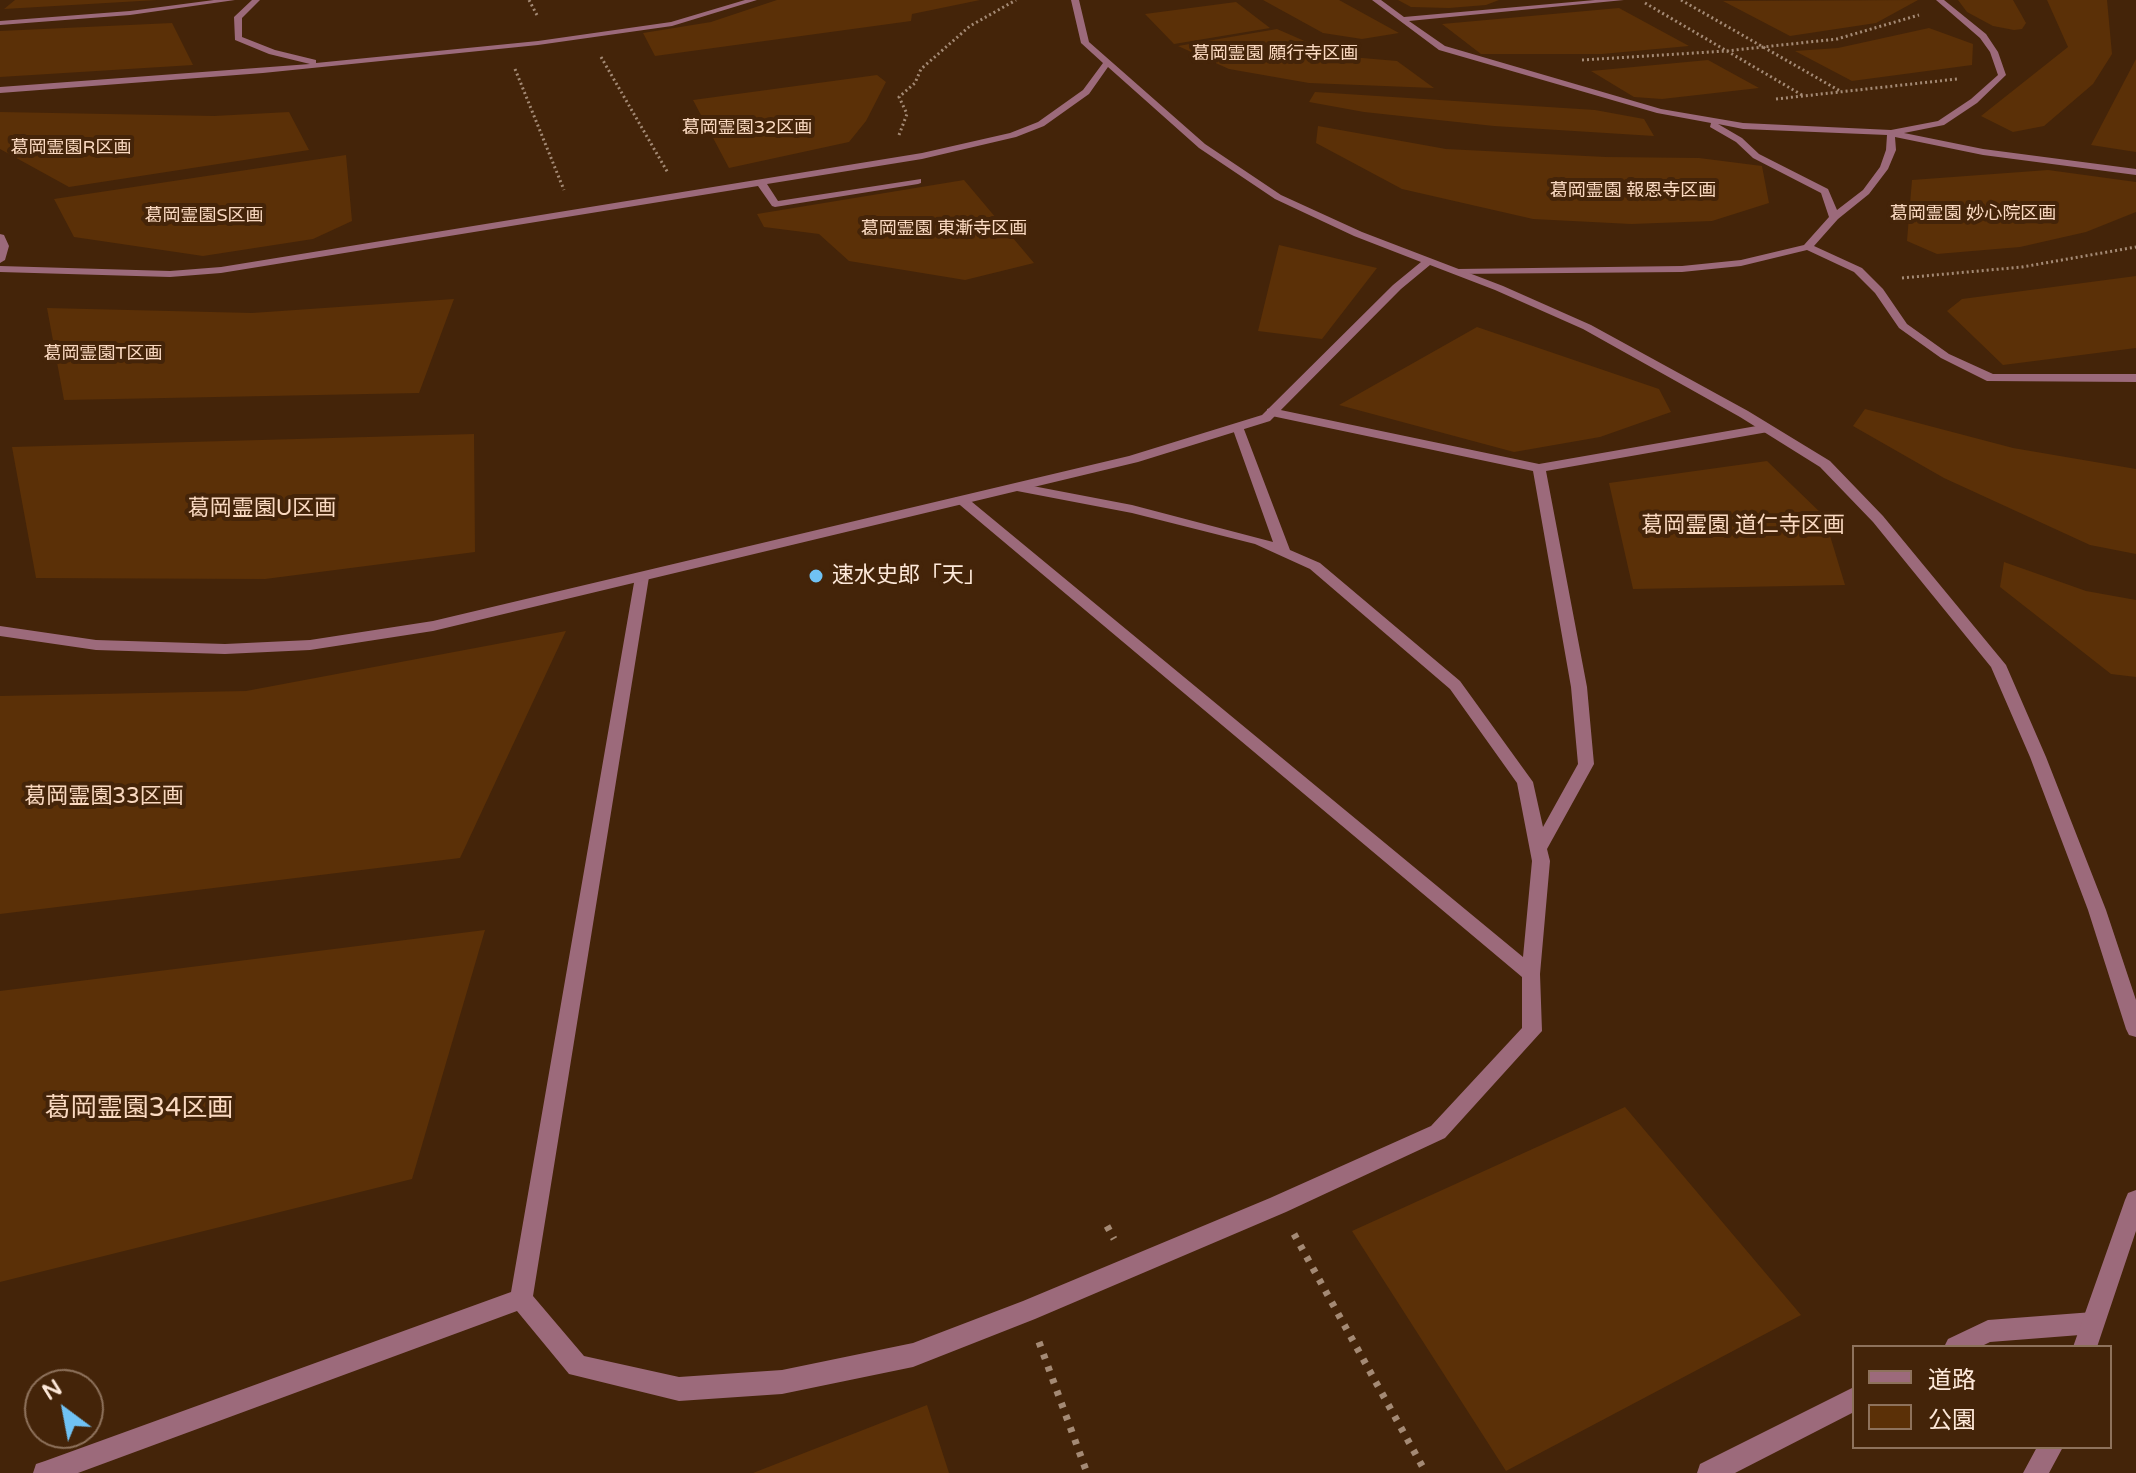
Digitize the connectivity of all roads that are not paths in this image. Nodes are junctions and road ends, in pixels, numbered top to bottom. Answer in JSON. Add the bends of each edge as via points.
{"nodes":[{"id":1,"x":231,"y":0,"type":"edge"},
{"id":2,"x":256,"y":0,"type":"edge"},
{"id":3,"x":732,"y":0,"type":"edge"},
{"id":4,"x":753,"y":0,"type":"edge"},
{"id":5,"x":1075,"y":0,"type":"edge"},
{"id":6,"x":1376,"y":0,"type":"edge"},
{"id":7,"x":1620,"y":0,"type":"edge"},
{"id":8,"x":1944,"y":3,"type":"edge"},
{"id":9,"x":726,"y":9,"type":"junction"},
{"id":10,"x":1402,"y":19,"type":"junction"},
{"id":11,"x":0,"y":23,"type":"edge"},
{"id":12,"x":1107,"y":63,"type":"junction"},
{"id":13,"x":326,"y":65,"type":"junction"},
{"id":14,"x":0,"y":90,"type":"edge"},
{"id":15,"x":1702,"y":118,"type":"junction"},
{"id":16,"x":1891,"y":133,"type":"junction"},
{"id":17,"x":2136,"y":172,"type":"edge"},
{"id":18,"x":918,"y":181,"type":"dead end"},
{"id":19,"x":761,"y":183,"type":"junction"},
{"id":20,"x":1834,"y":217,"type":"junction"},
{"id":21,"x":0,"y":237,"type":"edge"},
{"id":22,"x":1808,"y":247,"type":"junction"},
{"id":23,"x":0,"y":260,"type":"edge"},
{"id":24,"x":1429,"y":261,"type":"junction"},
{"id":25,"x":0,"y":269,"type":"edge"},
{"id":26,"x":1457,"y":272,"type":"junction"},
{"id":27,"x":2136,"y":378,"type":"edge"},
{"id":28,"x":1271,"y":412,"type":"junction"},
{"id":29,"x":1238,"y":427,"type":"junction"},
{"id":30,"x":1768,"y":428,"type":"junction"},
{"id":31,"x":1539,"y":468,"type":"junction"},
{"id":32,"x":1017,"y":487,"type":"junction"},
{"id":33,"x":961,"y":500,"type":"junction"},
{"id":34,"x":1284,"y":552,"type":"junction"},
{"id":35,"x":642,"y":577,"type":"junction"},
{"id":36,"x":0,"y":631,"type":"edge"},
{"id":37,"x":1538,"y":850,"type":"junction"},
{"id":38,"x":1531,"y":974,"type":"junction"},
{"id":39,"x":2136,"y":1029,"type":"edge"},
{"id":40,"x":2136,"y":1200,"type":"edge"},
{"id":41,"x":521,"y":1299,"type":"junction"},
{"id":42,"x":2093,"y":1323,"type":"junction"},
{"id":43,"x":1960,"y":1345,"type":"edge"},
{"id":44,"x":2086,"y":1345,"type":"edge"},
{"id":45,"x":1852,"y":1400,"type":"edge"},
{"id":46,"x":2050,"y":1449,"type":"edge"},
{"id":47,"x":45,"y":1473,"type":"edge"},
{"id":48,"x":1709,"y":1473,"type":"edge"},
{"id":49,"x":2035,"y":1473,"type":"edge"}],
"edges":[{"from":1,"to":11,"type":"street"},
{"from":2,"to":13,"type":"street","via":[[238,17],[238,38]]},
{"from":3,"to":9,"type":"street"},
{"from":4,"to":9,"type":"street"},
{"from":5,"to":12,"type":"street","via":[[1085,43]]},
{"from":6,"to":10,"type":"street"},
{"from":7,"to":10,"type":"street"},
{"from":8,"to":16,"type":"street","via":[[1983,36],[2002,75],[1941,123]]},
{"from":9,"to":13,"type":"street","via":[[672,24],[589,36]]},
{"from":10,"to":15,"type":"street","via":[[1442,48],[1660,111]]},
{"from":12,"to":19,"type":"street","via":[[1086,92],[1041,124],[971,146]]},
{"from":12,"to":24,"type":"street","via":[[1202,146],[1278,197]]},
{"from":13,"to":14,"type":"street"},
{"from":15,"to":16,"type":"street","via":[[1743,126]]},
{"from":15,"to":20,"type":"street","via":[[1756,156],[1825,191]]},
{"from":16,"to":17,"type":"street","via":[[1983,152]]},
{"from":16,"to":20,"type":"street","via":[[1885,167],[1866,192]]},
{"from":18,"to":19,"type":"street","via":[[775,204]]},
{"from":19,"to":25,"type":"street","via":[[221,270],[170,274]]},
{"from":20,"to":22,"type":"street"},
{"from":21,"to":23,"type":"street"},
{"from":22,"to":26,"type":"street","via":[[1741,263],[1682,269]]},
{"from":22,"to":27,"type":"street","via":[[1858,270],[1903,326],[1945,356],[1991,378]]},
{"from":24,"to":26,"type":"street"},
{"from":24,"to":28,"type":"street"},
{"from":26,"to":30,"type":"street","via":[[1587,327]]},
{"from":28,"to":29,"type":"street"},
{"from":28,"to":31,"type":"street"},
{"from":29,"to":32,"type":"street"},
{"from":29,"to":34,"type":"street"},
{"from":30,"to":31,"type":"street"},
{"from":30,"to":39,"type":"street","via":[[1825,464],[1998,665],[2087,882]]},
{"from":31,"to":37,"type":"street","via":[[1579,687],[1586,764]]},
{"from":32,"to":33,"type":"street"},
{"from":32,"to":34,"type":"street","via":[[1146,513],[1260,541]]},
{"from":33,"to":35,"type":"street"},
{"from":33,"to":38,"type":"street"},
{"from":34,"to":37,"type":"street","via":[[1315,566],[1455,685],[1525,782]]},
{"from":35,"to":36,"type":"street","via":[[433,626],[310,645],[96,645]]},
{"from":35,"to":41,"type":"street"},
{"from":37,"to":38,"type":"street"},
{"from":38,"to":41,"type":"street","via":[[1532,1031],[1438,1132],[1278,1205],[913,1355],[782,1382],[679,1389],[577,1366]]},
{"from":40,"to":42,"type":"street"},
{"from":41,"to":47,"type":"street"},
{"from":42,"to":43,"type":"street","via":[[1988,1331]]},
{"from":42,"to":44,"type":"street"},
{"from":45,"to":48,"type":"street"},
{"from":46,"to":49,"type":"street"}]}
